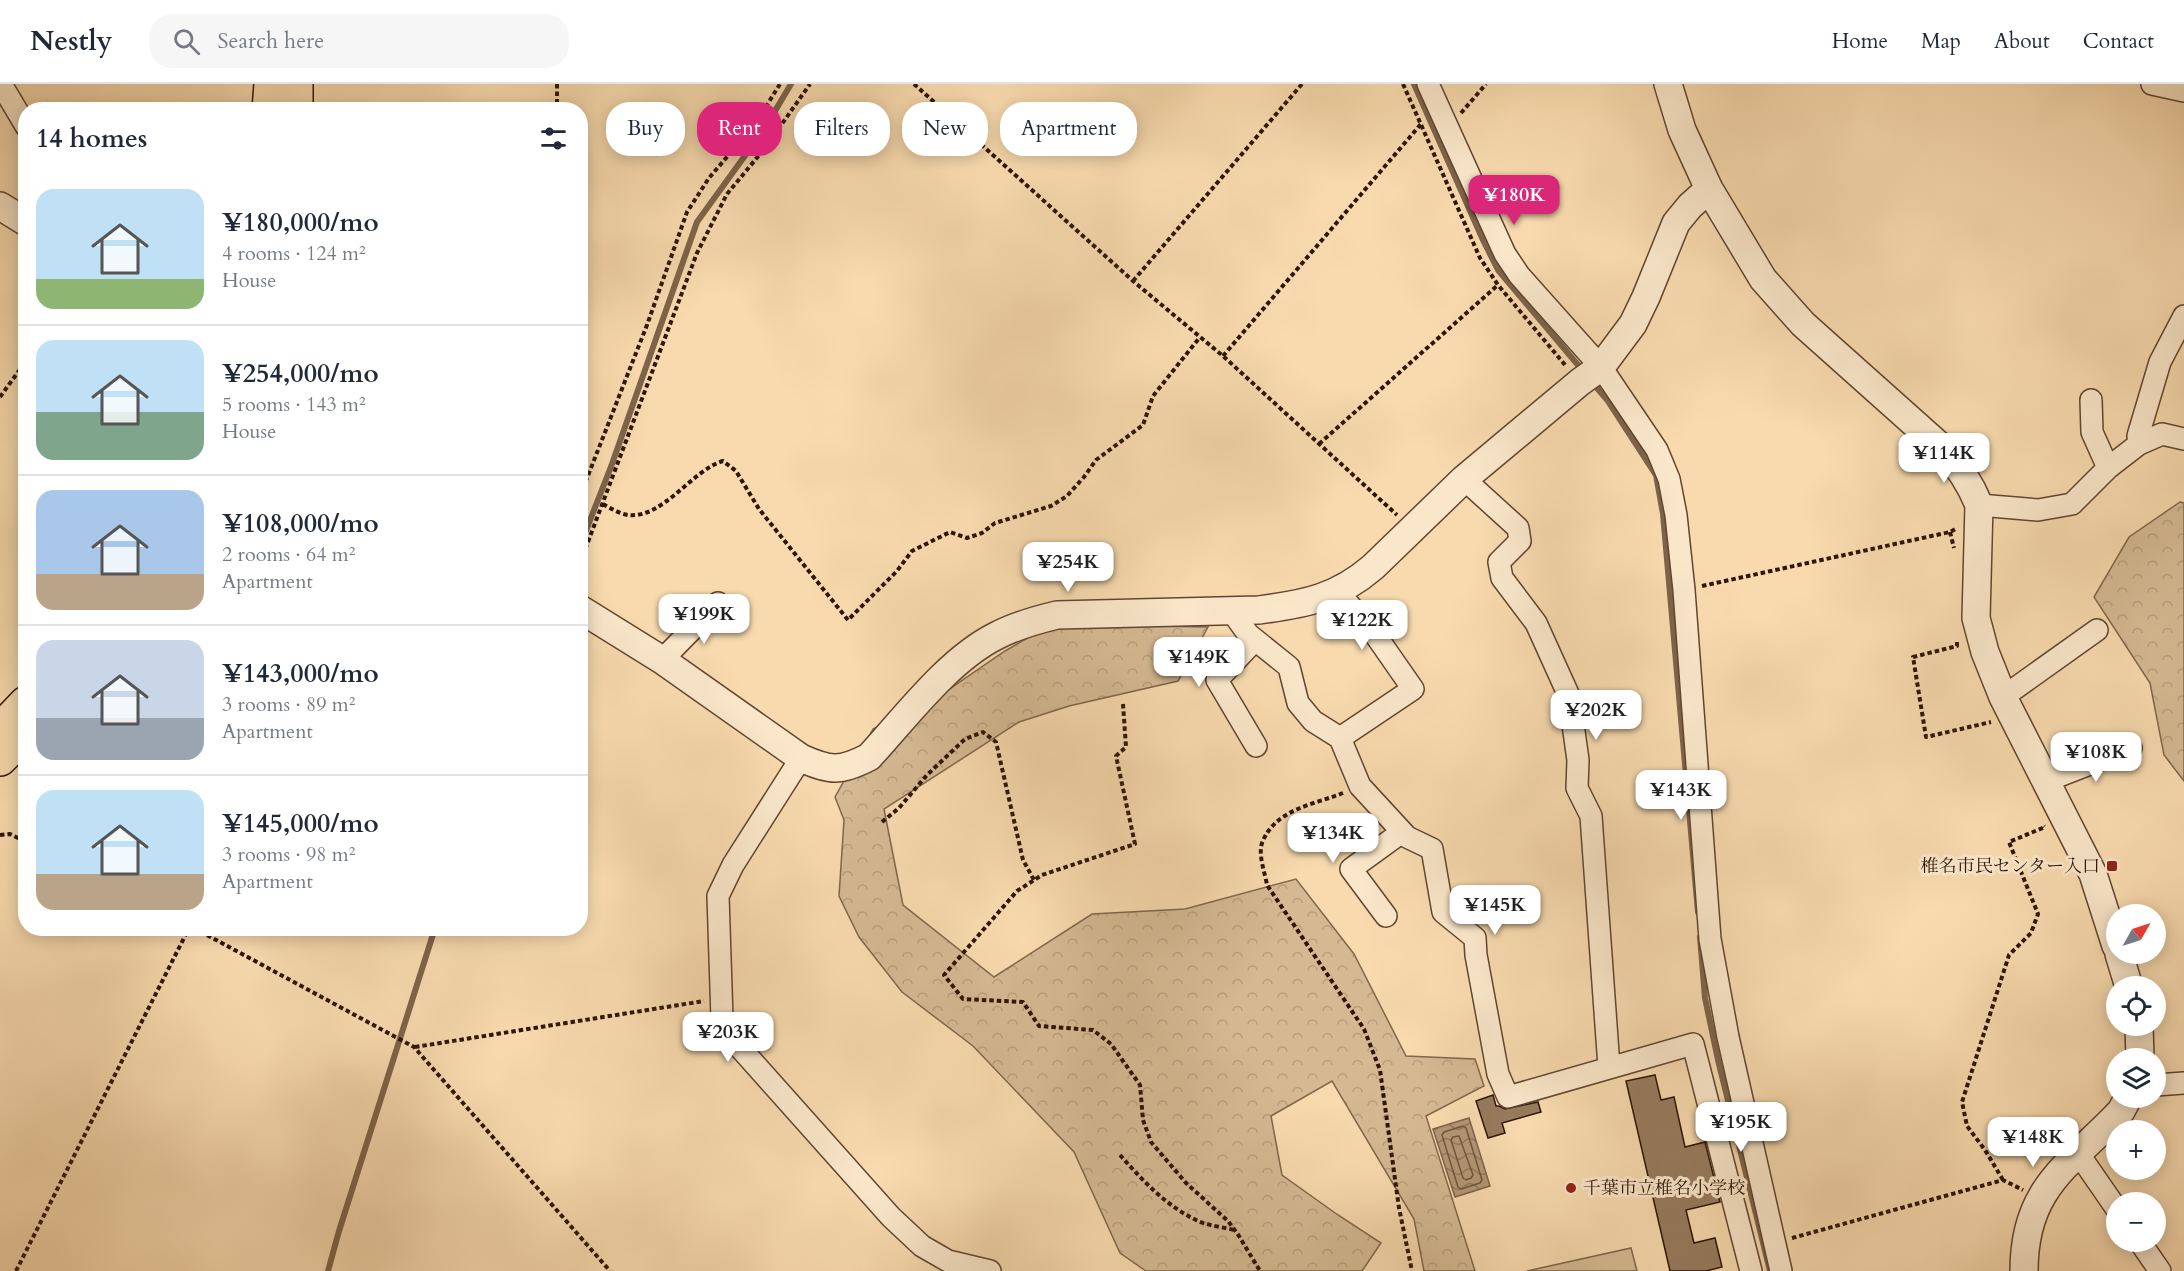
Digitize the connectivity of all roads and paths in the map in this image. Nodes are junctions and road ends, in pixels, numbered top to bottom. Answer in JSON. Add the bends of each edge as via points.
{"nodes":[{"id":1,"x":1,"y":84,"type":"edge"},
{"id":2,"x":271,"y":84,"type":"edge"},
{"id":3,"x":296,"y":84,"type":"edge"},
{"id":4,"x":557,"y":84,"type":"edge"},
{"id":5,"x":780,"y":84,"type":"edge"},
{"id":6,"x":810,"y":84,"type":"edge"},
{"id":7,"x":914,"y":84,"type":"edge"},
{"id":8,"x":1302,"y":84,"type":"edge"},
{"id":9,"x":1428,"y":84,"type":"edge"},
{"id":10,"x":1486,"y":84,"type":"edge"},
{"id":11,"x":1668,"y":84,"type":"edge"},
{"id":12,"x":2152,"y":84,"type":"edge"},
{"id":13,"x":2184,"y":91,"type":"edge"},
{"id":14,"x":270,"y":102,"type":"edge"},
{"id":15,"x":296,"y":102,"type":"edge"},
{"id":16,"x":557,"y":102,"type":"edge"},
{"id":17,"x":18,"y":113,"type":"edge"},
{"id":18,"x":1444,"y":120,"type":"junction"},
{"id":19,"x":1709,"y":189,"type":"junction"},
{"id":20,"x":0,"y":206,"type":"edge"},
{"id":21,"x":18,"y":217,"type":"edge"},
{"id":22,"x":1133,"y":281,"type":"junction"},
{"id":23,"x":1498,"y":285,"type":"dead end"},
{"id":24,"x":2184,"y":316,"type":"edge"},
{"id":25,"x":1200,"y":337,"type":"junction"},
{"id":26,"x":1223,"y":356,"type":"junction"},
{"id":27,"x":18,"y":372,"type":"edge"},
{"id":28,"x":1590,"y":375,"type":"junction"},
{"id":29,"x":0,"y":398,"type":"edge"},
{"id":30,"x":2091,"y":400,"type":"dead end"},
{"id":31,"x":2184,"y":439,"type":"edge"},
{"id":32,"x":1319,"y":444,"type":"junction"},
{"id":33,"x":2139,"y":444,"type":"junction"},
{"id":34,"x":2108,"y":468,"type":"junction"},
{"id":35,"x":588,"y":476,"type":"edge"},
{"id":36,"x":1464,"y":479,"type":"junction"},
{"id":37,"x":603,"y":504,"type":"junction"},
{"id":38,"x":1979,"y":505,"type":"junction"},
{"id":39,"x":1412,"y":529,"type":"junction"},
{"id":40,"x":1950,"y":532,"type":"junction"},
{"id":41,"x":588,"y":542,"type":"edge"},
{"id":42,"x":1954,"y":549,"type":"dead end"},
{"id":43,"x":1684,"y":590,"type":"junction"},
{"id":44,"x":1338,"y":592,"type":"junction"},
{"id":45,"x":718,"y":603,"type":"dead end"},
{"id":46,"x":1230,"y":609,"type":"junction"},
{"id":47,"x":588,"y":614,"type":"edge"},
{"id":48,"x":2097,"y":630,"type":"dead end"},
{"id":49,"x":1957,"y":635,"type":"dead end"},
{"id":50,"x":1255,"y":640,"type":"junction"},
{"id":51,"x":663,"y":660,"type":"junction"},
{"id":52,"x":1123,"y":704,"type":"dead end"},
{"id":53,"x":2007,"y":705,"type":"junction"},
{"id":54,"x":18,"y":711,"type":"edge"},
{"id":55,"x":0,"y":730,"type":"edge"},
{"id":56,"x":1340,"y":738,"type":"junction"},
{"id":57,"x":18,"y":741,"type":"edge"},
{"id":58,"x":1256,"y":746,"type":"dead end"},
{"id":59,"x":2131,"y":748,"type":"dead end"},
{"id":60,"x":801,"y":758,"type":"junction"},
{"id":61,"x":0,"y":759,"type":"edge"},
{"id":62,"x":2046,"y":781,"type":"junction"},
{"id":63,"x":1360,"y":786,"type":"junction"},
{"id":64,"x":2039,"y":817,"type":"dead end"},
{"id":65,"x":882,"y":822,"type":"dead end"},
{"id":66,"x":1402,"y":832,"type":"junction"},
{"id":67,"x":0,"y":835,"type":"edge"},
{"id":68,"x":18,"y":838,"type":"edge"},
{"id":69,"x":1034,"y":880,"type":"junction"},
{"id":70,"x":2106,"y":915,"type":"edge"},
{"id":71,"x":1386,"y":916,"type":"dead end"},
{"id":72,"x":185,"y":936,"type":"edge"},
{"id":73,"x":209,"y":936,"type":"edge"},
{"id":74,"x":721,"y":998,"type":"junction"},
{"id":75,"x":414,"y":1047,"type":"junction"},
{"id":76,"x":1609,"y":1067,"type":"junction"},
{"id":77,"x":2184,"y":1083,"type":"edge"},
{"id":78,"x":2166,"y":1084,"type":"edge"},
{"id":79,"x":2123,"y":1108,"type":"edge"},
{"id":80,"x":2078,"y":1153,"type":"junction"},
{"id":81,"x":1120,"y":1155,"type":"dead end"},
{"id":82,"x":2003,"y":1180,"type":"junction"},
{"id":83,"x":2106,"y":1194,"type":"edge"},
{"id":84,"x":2039,"y":1199,"type":"junction"},
{"id":85,"x":1235,"y":1230,"type":"junction"},
{"id":86,"x":1774,"y":1243,"type":"junction"},
{"id":87,"x":2147,"y":1252,"type":"edge"},
{"id":88,"x":16,"y":1271,"type":"edge"},
{"id":89,"x":610,"y":1271,"type":"edge"},
{"id":90,"x":990,"y":1271,"type":"edge"},
{"id":91,"x":1260,"y":1271,"type":"edge"},
{"id":92,"x":1412,"y":1271,"type":"edge"},
{"id":93,"x":1750,"y":1271,"type":"edge"},
{"id":94,"x":1781,"y":1271,"type":"edge"},
{"id":95,"x":2024,"y":1271,"type":"edge"},
{"id":96,"x":2160,"y":1271,"type":"edge"}],
"edges":[{"from":1,"to":17,"type":"street"},
{"from":2,"to":14,"type":"main road"},
{"from":3,"to":15,"type":"main road"},
{"from":4,"to":16,"type":"path"},
{"from":5,"to":35,"type":"path","via":[[755,124],[709,178],[687,212]]},
{"from":6,"to":37,"type":"path","via":[[727,194],[697,253]]},
{"from":7,"to":22,"type":"path"},
{"from":8,"to":22,"type":"path"},
{"from":9,"to":18,"type":"street"},
{"from":10,"to":18,"type":"path","via":[[1466,109]]},
{"from":11,"to":19,"type":"street","via":[[1682,130]]},
{"from":12,"to":13,"type":"street"},
{"from":18,"to":26,"type":"path","via":[[1421,124]]},
{"from":18,"to":28,"type":"street","via":[[1505,254]]},
{"from":19,"to":28,"type":"street","via":[[1677,223],[1633,324]]},
{"from":19,"to":38,"type":"street","via":[[1763,279],[1803,324],[1943,449],[1959,466]]},
{"from":20,"to":21,"type":"street"},
{"from":22,"to":25,"type":"path"},
{"from":23,"to":32,"type":"path"},
{"from":24,"to":33,"type":"street","via":[[2160,362]]},
{"from":25,"to":26,"type":"path"},
{"from":25,"to":37,"type":"path","via":[[1153,396],[1143,425],[1096,460],[1067,496],[1051,506],[995,523],[982,533],[967,538],[950,532],[912,551],[848,620],[759,509],[736,471],[723,460],[712,464],[646,514],[628,515]]},
{"from":26,"to":32,"type":"path"},
{"from":27,"to":29,"type":"path"},
{"from":28,"to":36,"type":"street"},
{"from":28,"to":43,"type":"street","via":[[1657,450],[1669,480],[1676,515]]},
{"from":30,"to":34,"type":"street","via":[[2092,432]]},
{"from":31,"to":33,"type":"street","via":[[2162,434]]},
{"from":32,"to":39,"type":"path"},
{"from":33,"to":34,"type":"street"},
{"from":34,"to":38,"type":"street","via":[[2072,504],[2038,510]]},
{"from":36,"to":39,"type":"street"},
{"from":36,"to":76,"type":"street","via":[[1518,528],[1520,541],[1499,562],[1502,578],[1536,623],[1569,696],[1578,788],[1591,816]]},
{"from":37,"to":41,"type":"path"},
{"from":38,"to":40,"type":"path","via":[[1974,518]]},
{"from":38,"to":53,"type":"street","via":[[1976,618],[1984,652]]},
{"from":39,"to":44,"type":"street","via":[[1358,580]]},
{"from":40,"to":42,"type":"path"},
{"from":40,"to":43,"type":"path"},
{"from":43,"to":86,"type":"street","via":[[1710,939]]},
{"from":44,"to":46,"type":"street","via":[[1291,605]]},
{"from":44,"to":56,"type":"street","via":[[1374,633],[1413,689]]},
{"from":45,"to":51,"type":"street"},
{"from":46,"to":50,"type":"street"},
{"from":46,"to":60,"type":"street","via":[[1057,615],[1033,621],[995,636],[971,651],[869,757],[837,769]]},
{"from":47,"to":51,"type":"street"},
{"from":48,"to":53,"type":"street"},
{"from":49,"to":53,"type":"path","via":[[1958,646],[1913,657],[1926,737],[1993,722]]},
{"from":50,"to":56,"type":"street","via":[[1288,667],[1298,703],[1313,721]]},
{"from":50,"to":58,"type":"street","via":[[1216,680]]},
{"from":51,"to":60,"type":"street"},
{"from":52,"to":69,"type":"path","via":[[1126,747],[1116,756],[1135,844]]},
{"from":53,"to":62,"type":"street"},
{"from":54,"to":55,"type":"main road"},
{"from":56,"to":63,"type":"street"},
{"from":57,"to":61,"type":"main road"},
{"from":59,"to":62,"type":"street"},
{"from":60,"to":74,"type":"street","via":[[733,865],[718,896]]},
{"from":62,"to":70,"type":"street","via":[[2093,874]]},
{"from":63,"to":66,"type":"street"},
{"from":63,"to":92,"type":"path","via":[[1288,813],[1262,844],[1262,861],[1267,885],[1364,1029],[1380,1070]]},
{"from":64,"to":82,"type":"path","via":[[2045,827],[2008,842],[2038,914],[2031,933],[2009,955],[1962,1102],[1967,1126]]},
{"from":65,"to":69,"type":"path","via":[[965,739],[983,732],[996,742],[1023,860]]},
{"from":66,"to":71,"type":"street","via":[[1351,869]]},
{"from":66,"to":76,"type":"street","via":[[1432,849],[1443,912],[1475,938],[1498,1074],[1508,1098]]},
{"from":67,"to":68,"type":"path"},
{"from":69,"to":85,"type":"path","via":[[1017,891],[944,975],[963,999],[1023,1002],[1039,1026],[1093,1030],[1111,1044],[1140,1084],[1143,1120],[1151,1142]]},
{"from":72,"to":88,"type":"path"},
{"from":73,"to":75,"type":"path"},
{"from":74,"to":75,"type":"path"},
{"from":74,"to":90,"type":"street","via":[[722,1019],[734,1041],[891,1217],[922,1246],[948,1261]]},
{"from":75,"to":89,"type":"path"},
{"from":76,"to":93,"type":"street","via":[[1693,1044]]},
{"from":77,"to":78,"type":"street"},
{"from":79,"to":80,"type":"street"},
{"from":80,"to":83,"type":"street"},
{"from":80,"to":84,"type":"street"},
{"from":81,"to":85,"type":"path","via":[[1143,1182],[1172,1206],[1200,1222]]},
{"from":82,"to":84,"type":"path"},
{"from":82,"to":86,"type":"path"},
{"from":84,"to":95,"type":"street","via":[[2028,1225]]},
{"from":85,"to":91,"type":"path"},
{"from":86,"to":94,"type":"street"},
{"from":87,"to":96,"type":"street"}]}
